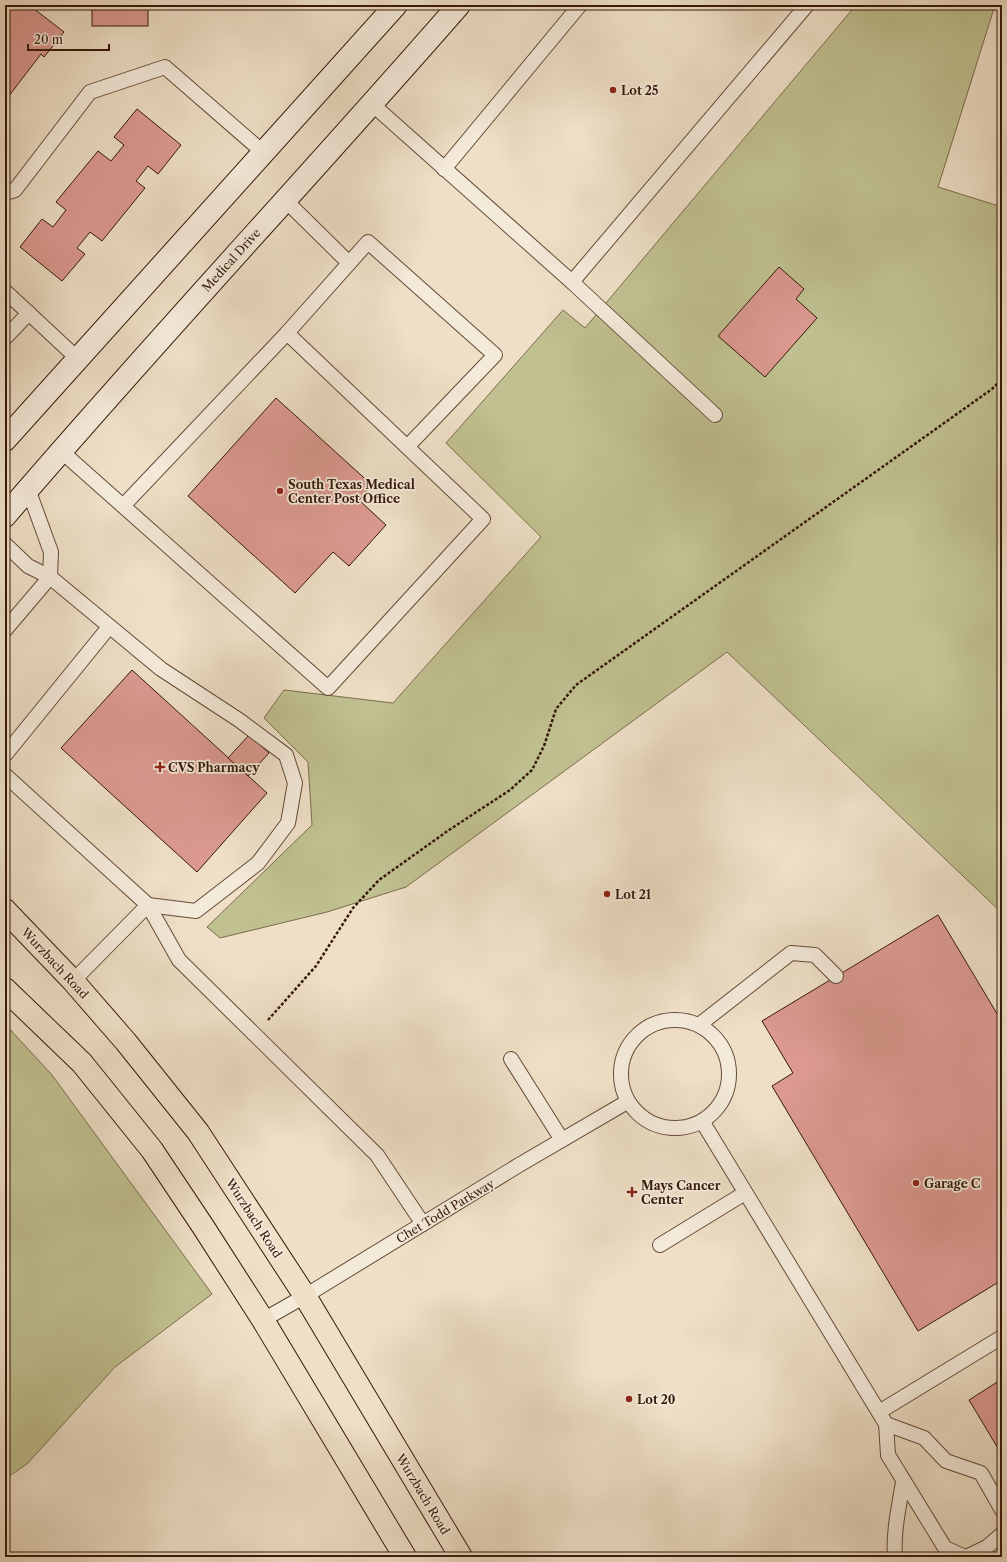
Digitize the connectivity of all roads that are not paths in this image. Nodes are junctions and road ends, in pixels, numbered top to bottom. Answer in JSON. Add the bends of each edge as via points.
{"nodes":[{"id":1,"x":396,"y":5,"type":"edge"},
{"id":2,"x":459,"y":5,"type":"edge"},
{"id":3,"x":580,"y":5,"type":"edge"},
{"id":4,"x":807,"y":5,"type":"edge"},
{"id":5,"x":372,"y":104,"type":"junction"},
{"id":6,"x":264,"y":153,"type":"junction"},
{"id":7,"x":444,"y":169,"type":"junction"},
{"id":8,"x":5,"y":194,"type":"edge"},
{"id":9,"x":285,"y":200,"type":"junction"},
{"id":10,"x":349,"y":263,"type":"junction"},
{"id":11,"x":572,"y":282,"type":"junction"},
{"id":12,"x":5,"y":291,"type":"edge"},
{"id":13,"x":29,"y":314,"type":"junction"},
{"id":14,"x":287,"y":333,"type":"junction"},
{"id":15,"x":5,"y":338,"type":"edge"},
{"id":16,"x":78,"y":359,"type":"junction"},
{"id":17,"x":715,"y":415,"type":"dead end"},
{"id":18,"x":5,"y":440,"type":"edge"},
{"id":19,"x":407,"y":447,"type":"junction"},
{"id":20,"x":61,"y":451,"type":"junction"},
{"id":21,"x":28,"y":489,"type":"junction"},
{"id":22,"x":123,"y":506,"type":"junction"},
{"id":23,"x":5,"y":516,"type":"edge"},
{"id":24,"x":5,"y":544,"type":"edge"},
{"id":25,"x":50,"y":577,"type":"junction"},
{"id":26,"x":109,"y":627,"type":"junction"},
{"id":27,"x":5,"y":630,"type":"edge"},
{"id":28,"x":5,"y":755,"type":"edge"},
{"id":29,"x":5,"y":775,"type":"edge"},
{"id":30,"x":148,"y":905,"type":"junction"},
{"id":31,"x":5,"y":910,"type":"edge"},
{"id":32,"x":836,"y":976,"type":"dead end"},
{"id":33,"x":73,"y":981,"type":"junction"},
{"id":34,"x":5,"y":989,"type":"edge"},
{"id":35,"x":699,"y":1024,"type":"junction"},
{"id":36,"x":511,"y":1059,"type":"dead end"},
{"id":37,"x":628,"y":1102,"type":"junction"},
{"id":38,"x":702,"y":1121,"type":"junction"},
{"id":39,"x":562,"y":1140,"type":"junction"},
{"id":40,"x":745,"y":1193,"type":"junction"},
{"id":41,"x":423,"y":1224,"type":"junction"},
{"id":42,"x":660,"y":1245,"type":"dead end"},
{"id":43,"x":305,"y":1296,"type":"junction"},
{"id":44,"x":263,"y":1320,"type":"junction"},
{"id":45,"x":1002,"y":1336,"type":"edge"},
{"id":46,"x":879,"y":1412,"type":"junction"},
{"id":47,"x":886,"y":1424,"type":"junction"},
{"id":48,"x":903,"y":1482,"type":"junction"},
{"id":49,"x":1002,"y":1510,"type":"edge"},
{"id":50,"x":1002,"y":1534,"type":"edge"},
{"id":51,"x":404,"y":1557,"type":"edge"},
{"id":52,"x":460,"y":1557,"type":"edge"},
{"id":53,"x":895,"y":1557,"type":"edge"},
{"id":54,"x":966,"y":1557,"type":"edge"}],
"edges":[{"from":1,"to":6,"type":"street"},
{"from":2,"to":5,"type":"street","name":"Medical Drive"},
{"from":3,"to":7,"type":"lane"},
{"from":4,"to":11,"type":"lane"},
{"from":5,"to":7,"type":"lane"},
{"from":5,"to":9,"type":"street","name":"Medical Drive"},
{"from":6,"to":8,"type":"lane","via":[[165,67],[90,92],[15,190]]},
{"from":6,"to":16,"type":"street"},
{"from":7,"to":11,"type":"lane"},
{"from":9,"to":10,"type":"lane"},
{"from":9,"to":20,"type":"street","name":"Medical Drive"},
{"from":10,"to":14,"type":"lane"},
{"from":10,"to":19,"type":"lane","via":[[368,242],[495,355]]},
{"from":11,"to":17,"type":"lane"},
{"from":12,"to":13,"type":"lane"},
{"from":13,"to":15,"type":"lane"},
{"from":13,"to":16,"type":"lane"},
{"from":14,"to":19,"type":"lane"},
{"from":14,"to":22,"type":"lane"},
{"from":16,"to":18,"type":"street"},
{"from":19,"to":22,"type":"lane","via":[[483,519],[328,688]]},
{"from":20,"to":21,"type":"street","name":"Medical Drive"},
{"from":20,"to":22,"type":"lane"},
{"from":21,"to":23,"type":"street","name":"Medical Drive"},
{"from":21,"to":25,"type":"lane","via":[[51,552]]},
{"from":24,"to":25,"type":"lane","via":[[28,566]]},
{"from":25,"to":26,"type":"lane"},
{"from":25,"to":27,"type":"lane"},
{"from":26,"to":28,"type":"lane"},
{"from":26,"to":30,"type":"lane","via":[[161,669],[239,720],[286,755],[296,783],[288,823],[258,862],[196,911]]},
{"from":29,"to":30,"type":"lane"},
{"from":30,"to":33,"type":"lane"},
{"from":30,"to":41,"type":"lane","via":[[179,960],[377,1155]]},
{"from":31,"to":33,"type":"main road","name":"Wurzbach Road"},
{"from":32,"to":35,"type":"lane","via":[[815,955],[791,952]]},
{"from":33,"to":43,"type":"main road","name":"Wurzbach Road","via":[[198,1132]]},
{"from":34,"to":44,"type":"main road","via":[[82,1063],[152,1150]]},
{"from":35,"to":37,"type":"lane","via":[[683,1020],[666,1020],[649,1026],[635,1037],[626,1051],[621,1068],[622,1085]]},
{"from":35,"to":38,"type":"lane","via":[[714,1035],[724,1049],[730,1067],[729,1086],[722,1103]]},
{"from":36,"to":39,"type":"lane"},
{"from":37,"to":38,"type":"lane","via":[[639,1116],[656,1126],[674,1129],[693,1126]]},
{"from":37,"to":39,"type":"lane","name":"Chet Todd Parkway"},
{"from":38,"to":40,"type":"lane"},
{"from":39,"to":41,"type":"lane","name":"Chet Todd Parkway"},
{"from":40,"to":42,"type":"lane"},
{"from":40,"to":46,"type":"lane"},
{"from":41,"to":43,"type":"lane","name":"Chet Todd Parkway"},
{"from":43,"to":44,"type":"lane","name":"Chet Todd Parkway"},
{"from":43,"to":52,"type":"main road","name":"Wurzbach Road"},
{"from":44,"to":51,"type":"main road"},
{"from":45,"to":46,"type":"lane"},
{"from":46,"to":47,"type":"lane"},
{"from":47,"to":48,"type":"lane","via":[[888,1455]]},
{"from":47,"to":49,"type":"lane","via":[[924,1438],[946,1461],[981,1473]]},
{"from":48,"to":53,"type":"lane","via":[[896,1524]]},
{"from":48,"to":54,"type":"lane","via":[[945,1548]]},
{"from":50,"to":54,"type":"lane","via":[[987,1547]]}]}
